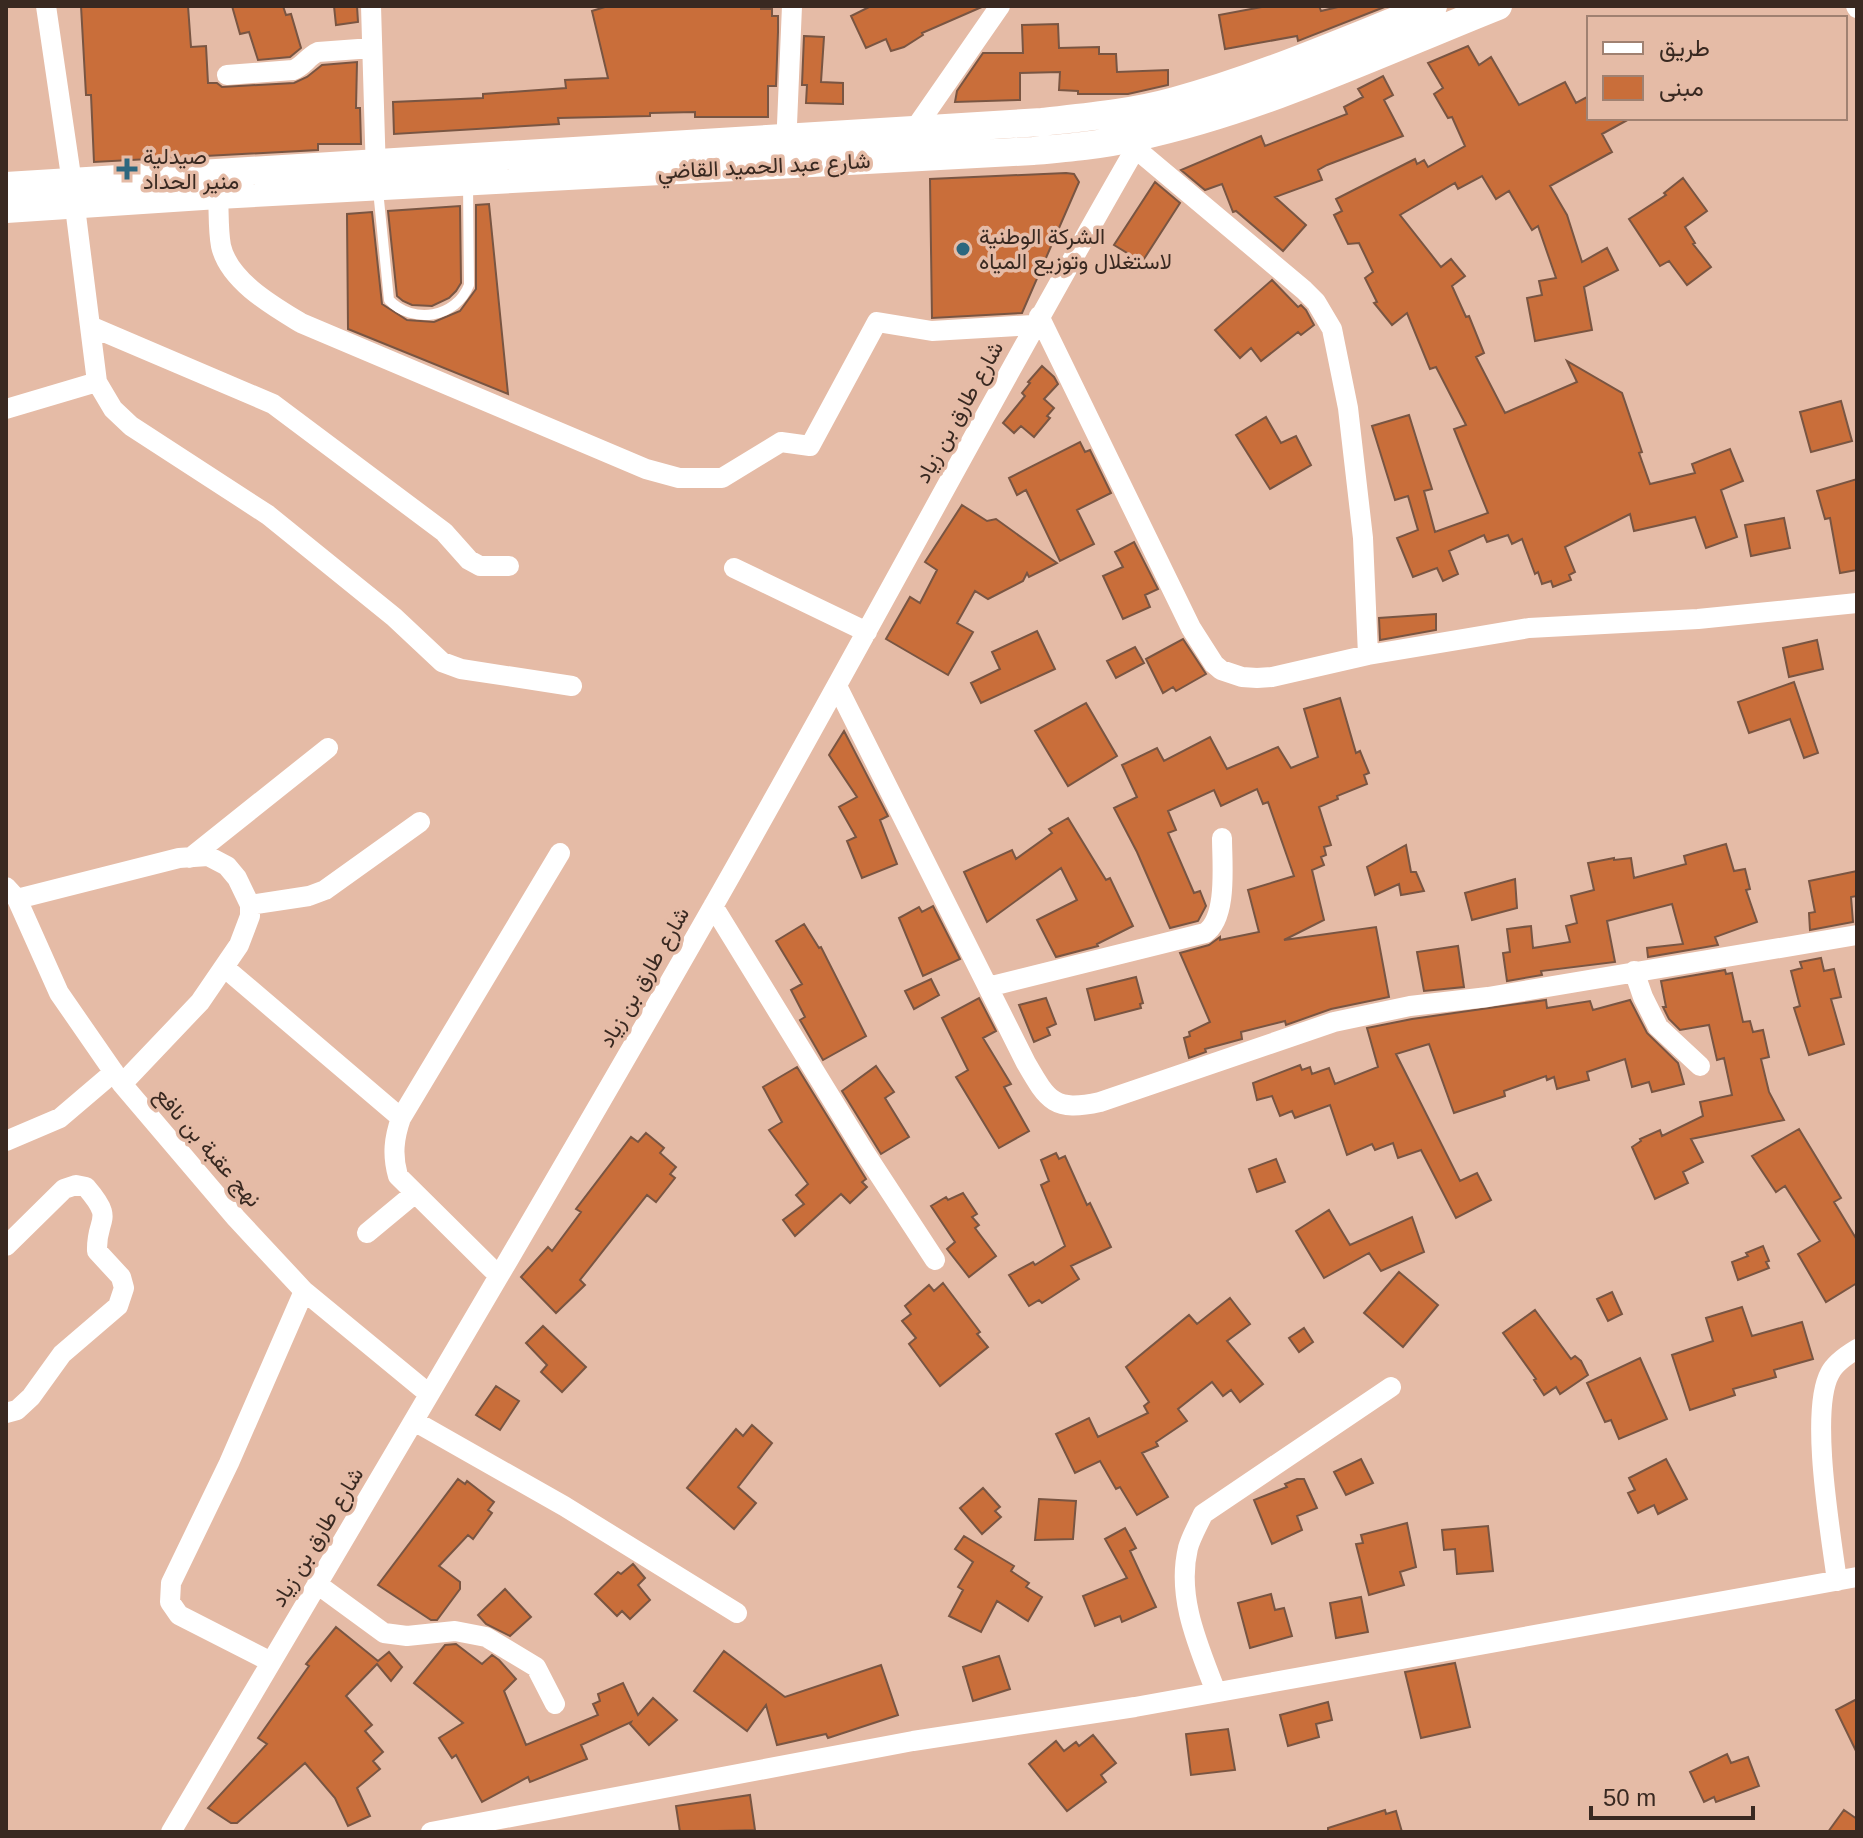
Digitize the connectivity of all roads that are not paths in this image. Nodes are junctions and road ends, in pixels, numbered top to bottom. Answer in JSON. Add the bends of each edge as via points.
{"nodes":[{"id":1,"x":46,"y":6,"type":"edge"},
{"id":2,"x":371,"y":6,"type":"edge"},
{"id":3,"x":792,"y":6,"type":"edge"},
{"id":4,"x":1000,"y":6,"type":"edge"},
{"id":5,"x":1433,"y":6,"type":"edge"},
{"id":6,"x":1498,"y":6,"type":"edge"},
{"id":7,"x":372,"y":48,"type":"junction"},
{"id":8,"x":227,"y":75,"type":"dead end"},
{"id":9,"x":1137,"y":108,"type":"junction"},
{"id":10,"x":914,"y":130,"type":"junction"},
{"id":11,"x":1137,"y":142,"type":"junction"},
{"id":12,"x":786,"y":151,"type":"junction"},
{"id":13,"x":376,"y":175,"type":"junction"},
{"id":14,"x":468,"y":181,"type":"junction"},
{"id":15,"x":6,"y":186,"type":"edge"},
{"id":16,"x":73,"y":194,"type":"junction"},
{"id":17,"x":218,"y":195,"type":"junction"},
{"id":18,"x":6,"y":209,"type":"edge"},
{"id":19,"x":1036,"y":321,"type":"junction"},
{"id":20,"x":90,"y":326,"type":"junction"},
{"id":21,"x":97,"y":382,"type":"junction"},
{"id":22,"x":6,"y":409,"type":"edge"},
{"id":23,"x":509,"y":566,"type":"dead end"},
{"id":24,"x":734,"y":568,"type":"dead end"},
{"id":25,"x":1857,"y":603,"type":"edge"},
{"id":26,"x":867,"y":632,"type":"junction"},
{"id":27,"x":1368,"y":655,"type":"junction"},
{"id":28,"x":572,"y":686,"type":"dead end"},
{"id":29,"x":837,"y":686,"type":"junction"},
{"id":30,"x":328,"y":748,"type":"dead end"},
{"id":31,"x":420,"y":822,"type":"dead end"},
{"id":32,"x":1222,"y":838,"type":"dead end"},
{"id":33,"x":560,"y":853,"type":"dead end"},
{"id":34,"x":190,"y":858,"type":"junction"},
{"id":35,"x":12,"y":893,"type":"edge"},
{"id":36,"x":250,"y":905,"type":"junction"},
{"id":37,"x":713,"y":906,"type":"junction"},
{"id":38,"x":1857,"y":935,"type":"edge"},
{"id":39,"x":225,"y":968,"type":"junction"},
{"id":40,"x":1634,"y":971,"type":"junction"},
{"id":41,"x":988,"y":987,"type":"junction"},
{"id":42,"x":1700,"y":1066,"type":"dead end"},
{"id":43,"x":118,"y":1078,"type":"junction"},
{"id":44,"x":401,"y":1118,"type":"junction"},
{"id":45,"x":6,"y":1141,"type":"edge"},
{"id":46,"x":414,"y":1194,"type":"junction"},
{"id":47,"x":367,"y":1233,"type":"dead end"},
{"id":48,"x":6,"y":1246,"type":"edge"},
{"id":49,"x":935,"y":1260,"type":"dead end"},
{"id":50,"x":498,"y":1275,"type":"junction"},
{"id":51,"x":304,"y":1291,"type":"junction"},
{"id":52,"x":1857,"y":1349,"type":"edge"},
{"id":53,"x":1391,"y":1387,"type":"dead end"},
{"id":54,"x":429,"y":1394,"type":"junction"},
{"id":55,"x":6,"y":1413,"type":"edge"},
{"id":56,"x":414,"y":1421,"type":"junction"},
{"id":57,"x":1847,"y":1579,"type":"edge"},
{"id":58,"x":317,"y":1584,"type":"junction"},
{"id":59,"x":737,"y":1613,"type":"dead end"},
{"id":60,"x":271,"y":1662,"type":"junction"},
{"id":61,"x":1216,"y":1692,"type":"junction"},
{"id":62,"x":555,"y":1704,"type":"dead end"},
{"id":63,"x":171,"y":1832,"type":"edge"},
{"id":64,"x":431,"y":1832,"type":"edge"}],
"edges":[{"from":1,"to":16,"type":"street"},
{"from":2,"to":7,"type":"street"},
{"from":3,"to":12,"type":"street"},
{"from":4,"to":10,"type":"street"},
{"from":5,"to":9,"type":"main road","name":"شارع عبد الحميد القاضي","via":[[1174,102]]},
{"from":6,"to":11,"type":"main road","name":"شارع عبد الحميد القاضي","via":[[1263,99]]},
{"from":7,"to":8,"type":"street","via":[[318,52],[293,70]]},
{"from":7,"to":13,"type":"street"},
{"from":9,"to":10,"type":"main road","name":"شارع عبد الحميد القاضي","via":[[1042,122]]},
{"from":9,"to":11,"type":"street"},
{"from":10,"to":12,"type":"main road","name":"شارع عبد الحميد القاضي"},
{"from":11,"to":12,"type":"main road","name":"شارع عبد الحميد القاضي","via":[[1033,151]]},
{"from":11,"to":19,"type":"street","name":"شارع طارق بن زياد"},
{"from":11,"to":27,"type":"street","via":[[1310,296],[1332,329],[1360,498]]},
{"from":12,"to":13,"type":"main road","name":"شارع عبد الحميد القاضي"},
{"from":12,"to":14,"type":"main road","name":"شارع عبد الحميد القاضي"},
{"from":13,"to":14,"type":"main road","name":"شارع عبد الحميد القاضي"},
{"from":13,"to":14,"type":"lane","via":[[389,300],[417,316],[453,308],[469,285]]},
{"from":13,"to":16,"type":"main road","name":"شارع عبد الحميد القاضي"},
{"from":13,"to":17,"type":"main road","name":"شارع عبد الحميد القاضي"},
{"from":15,"to":16,"type":"main road","name":"شارع عبد الحميد القاضي"},
{"from":16,"to":17,"type":"main road","name":"شارع عبد الحميد القاضي"},
{"from":16,"to":18,"type":"main road","name":"شارع عبد الحميد القاضي"},
{"from":16,"to":20,"type":"street"},
{"from":17,"to":19,"type":"street","via":[[221,246],[227,260],[280,311],[632,463],[679,478],[722,478],[781,442],[810,446],[877,322],[932,331]]},
{"from":19,"to":26,"type":"street","name":"شارع طارق بن زياد"},
{"from":19,"to":27,"type":"street","via":[[1214,664],[1242,677],[1272,677]]},
{"from":20,"to":21,"type":"street"},
{"from":20,"to":23,"type":"street","via":[[273,404],[444,532],[469,560],[480,566]]},
{"from":21,"to":22,"type":"street"},
{"from":21,"to":28,"type":"street","via":[[131,426],[268,515],[394,617],[437,659],[461,669]]},
{"from":24,"to":26,"type":"street"},
{"from":25,"to":27,"type":"street","via":[[1529,628]]},
{"from":26,"to":29,"type":"street","name":"شارع طارق بن زياد"},
{"from":29,"to":37,"type":"street","name":"شارع طارق بن زياد"},
{"from":29,"to":41,"type":"street"},
{"from":30,"to":34,"type":"street"},
{"from":31,"to":36,"type":"street","via":[[325,890]]},
{"from":32,"to":41,"type":"street","via":[[1219,912],[1205,933]]},
{"from":33,"to":44,"type":"street"},
{"from":34,"to":35,"type":"street"},
{"from":34,"to":36,"type":"street","via":[[208,856],[227,866]]},
{"from":35,"to":43,"type":"street","name":"نهج عقبة بن نافع","via":[[59,993]]},
{"from":36,"to":39,"type":"street","via":[[247,927]]},
{"from":37,"to":49,"type":"street"},
{"from":37,"to":50,"type":"street","name":"شارع طارق بن زياد"},
{"from":38,"to":40,"type":"street"},
{"from":39,"to":43,"type":"street","via":[[200,1002]]},
{"from":39,"to":44,"type":"street"},
{"from":40,"to":41,"type":"street","via":[[1346,1019],[1078,1107],[1053,1102],[1045,1094]]},
{"from":40,"to":42,"type":"street","via":[[1658,1027]]},
{"from":43,"to":45,"type":"street","via":[[60,1118]]},
{"from":43,"to":51,"type":"street","name":"نهج عقبة بن نافع"},
{"from":44,"to":46,"type":"street","via":[[394,1164]]},
{"from":46,"to":47,"type":"street"},
{"from":46,"to":50,"type":"street"},
{"from":48,"to":55,"type":"street","via":[[64,1189],[86,1187],[103,1211],[97,1251],[121,1277],[124,1288],[118,1306],[62,1354],[31,1397]]},
{"from":50,"to":54,"type":"street","name":"شارع طارق بن زياد"},
{"from":51,"to":54,"type":"street","name":"نهج عقبة بن نافع"},
{"from":51,"to":60,"type":"street","via":[[171,1583],[170,1602],[179,1615]]},
{"from":52,"to":57,"type":"street","via":[[1830,1371],[1820,1427]]},
{"from":53,"to":61,"type":"street","via":[[1203,1514],[1188,1547],[1184,1581],[1192,1626]]},
{"from":54,"to":56,"type":"street","name":"شارع طارق بن زياد"},
{"from":56,"to":58,"type":"street","name":"شارع طارق بن زياد"},
{"from":56,"to":59,"type":"street"},
{"from":57,"to":61,"type":"street"},
{"from":58,"to":60,"type":"street","name":"شارع طارق بن زياد"},
{"from":58,"to":62,"type":"street","via":[[384,1633],[455,1631],[486,1637],[536,1667]]},
{"from":60,"to":63,"type":"street","name":"شارع طارق بن زياد"},
{"from":61,"to":64,"type":"street","via":[[913,1741]]}]}
